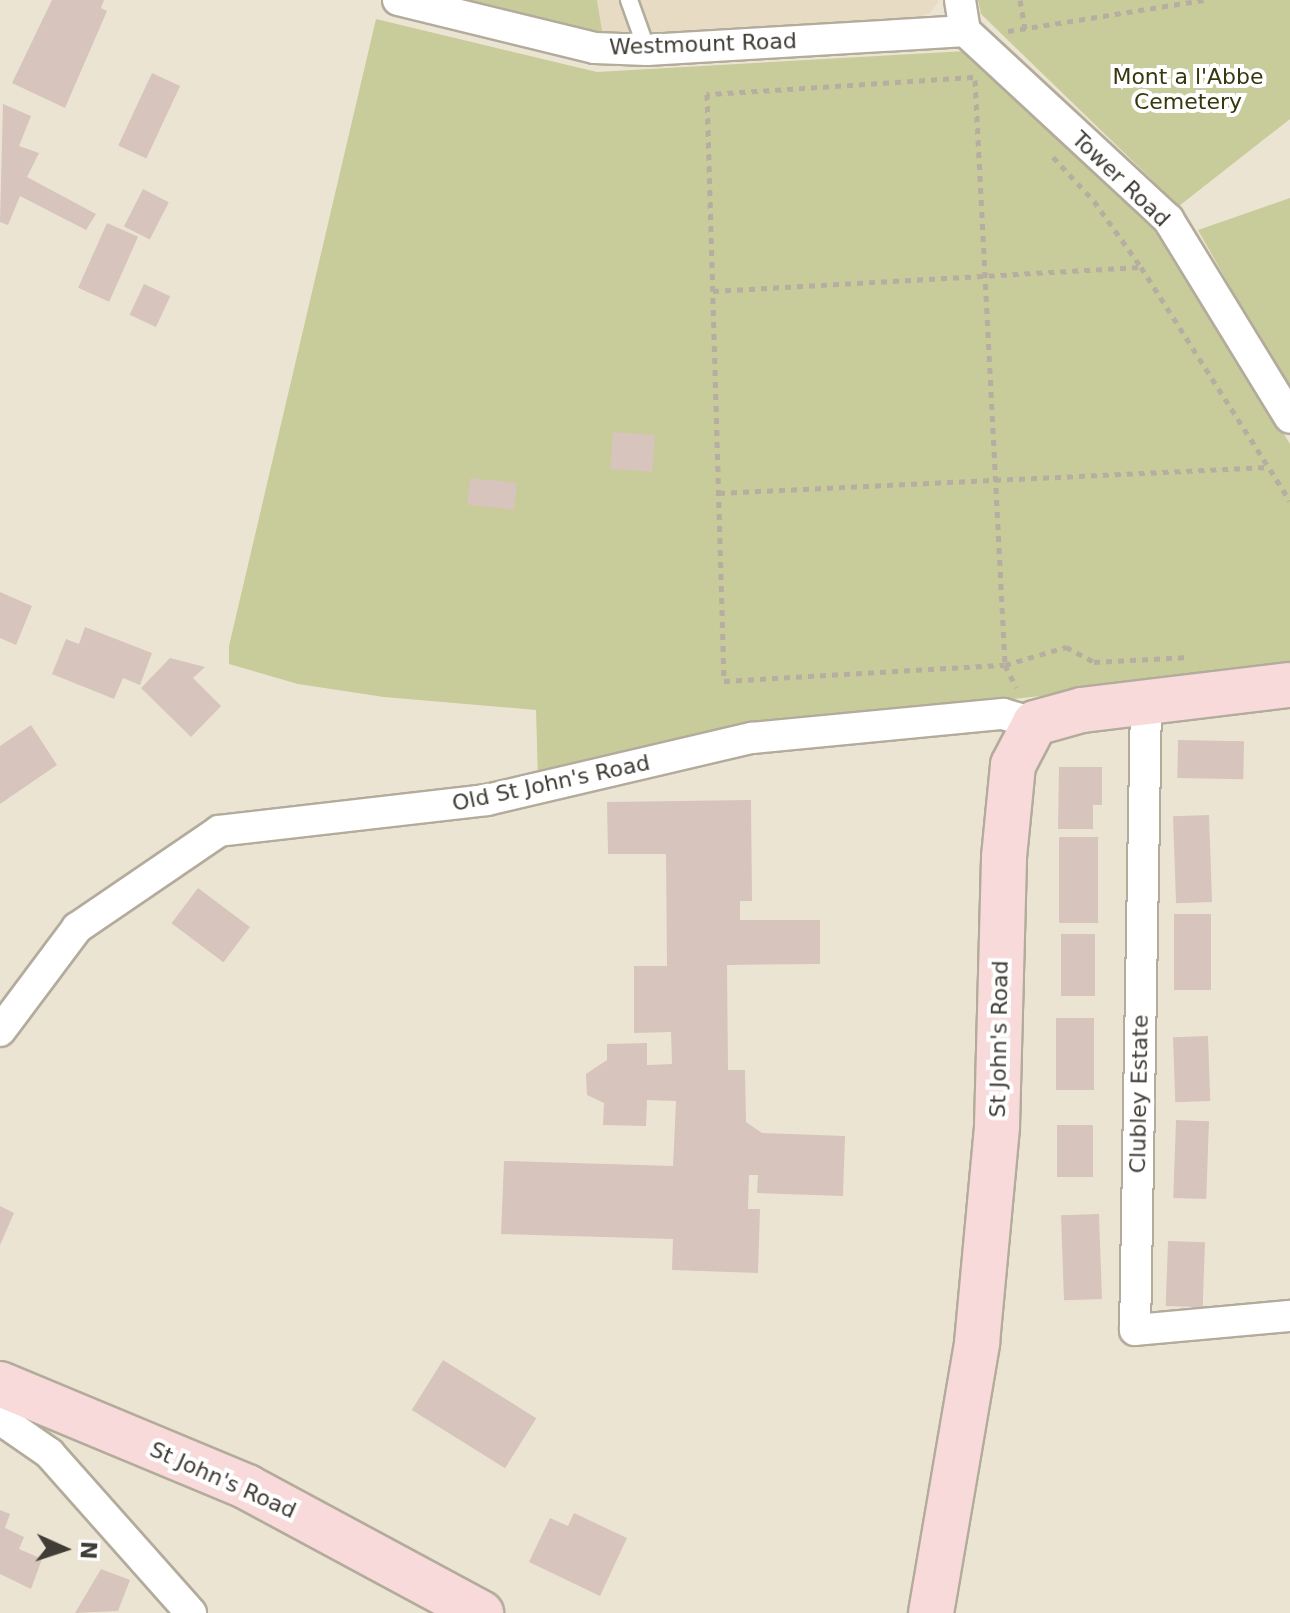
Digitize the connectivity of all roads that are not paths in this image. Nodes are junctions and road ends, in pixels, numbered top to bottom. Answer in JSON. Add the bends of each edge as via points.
{"nodes":[{"id":1,"x":398,"y":0,"type":"edge"},
{"id":2,"x":629,"y":0,"type":"edge"},
{"id":3,"x":960,"y":0,"type":"edge"},
{"id":4,"x":482,"y":9,"type":"edge"},
{"id":5,"x":965,"y":31,"type":"junction"},
{"id":6,"x":647,"y":50,"type":"junction"},
{"id":7,"x":1290,"y":418,"type":"edge"},
{"id":8,"x":1290,"y":685,"type":"edge"},
{"id":9,"x":1146,"y":702,"type":"junction"},
{"id":10,"x":1035,"y":723,"type":"junction"},
{"id":11,"x":0,"y":1031,"type":"edge"},
{"id":12,"x":1290,"y":1316,"type":"edge"},
{"id":13,"x":0,"y":1384,"type":"edge"},
{"id":14,"x":0,"y":1419,"type":"edge"},
{"id":15,"x":191,"y":1613,"type":"edge"},
{"id":16,"x":481,"y":1613,"type":"edge"},
{"id":17,"x":931,"y":1613,"type":"edge"}],
"edges":[{"from":1,"to":4,"type":"street","name":"Westmount Road"},
{"from":2,"to":6,"type":"lane"},
{"from":3,"to":5,"type":"street"},
{"from":4,"to":6,"type":"street","name":"Westmount Road","via":[[595,48]]},
{"from":5,"to":6,"type":"street","name":"Westmount Road"},
{"from":5,"to":7,"type":"street","name":"Tower Road","via":[[982,65],[1168,219]]},
{"from":8,"to":9,"type":"main road"},
{"from":9,"to":10,"type":"main road","via":[[1082,710]]},
{"from":9,"to":12,"type":"street","name":"Clubley Estate","via":[[1135,1330]]},
{"from":10,"to":11,"type":"street","name":"Old St John's Road","via":[[1003,714],[752,738],[487,800],[219,831],[77,928]]},
{"from":10,"to":17,"type":"main road","name":"St John's Road","via":[[1013,765],[1004,857],[997,1126],[977,1343]]},
{"from":13,"to":16,"type":"main road","name":"St John's Road","via":[[247,1487]]},
{"from":14,"to":15,"type":"street","via":[[49,1453]]}]}
